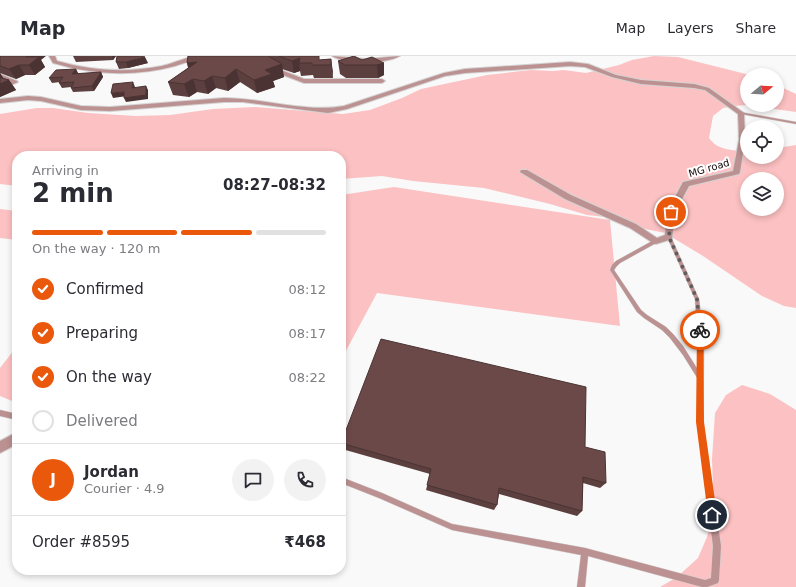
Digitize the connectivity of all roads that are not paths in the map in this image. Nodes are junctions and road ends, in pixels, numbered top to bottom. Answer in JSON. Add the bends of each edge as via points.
{"nodes":[{"id":1,"x":52,"y":56,"type":"edge"},
{"id":2,"x":198,"y":56,"type":"edge"},
{"id":3,"x":257,"y":56,"type":"edge"},
{"id":4,"x":335,"y":56,"type":"edge"},
{"id":5,"x":397,"y":56,"type":"edge"},
{"id":6,"x":0,"y":76,"type":"edge"},
{"id":7,"x":382,"y":81,"type":"dead end"},
{"id":8,"x":0,"y":88,"type":"edge"},
{"id":9,"x":0,"y":101,"type":"edge"},
{"id":10,"x":741,"y":113,"type":"junction"},
{"id":11,"x":796,"y":123,"type":"edge"},
{"id":12,"x":524,"y":172,"type":"dead end"},
{"id":13,"x":669,"y":237,"type":"junction"},
{"id":14,"x":656,"y":241,"type":"junction"},
{"id":15,"x":700,"y":379,"type":"junction"},
{"id":16,"x":0,"y":412,"type":"edge"},
{"id":17,"x":12,"y":416,"type":"edge"},
{"id":18,"x":12,"y":441,"type":"edge"},
{"id":19,"x":0,"y":447,"type":"edge"},
{"id":20,"x":346,"y":482,"type":"edge"},
{"id":21,"x":585,"y":552,"type":"junction"},
{"id":22,"x":581,"y":587,"type":"edge"}],
"edges":[{"from":1,"to":2,"type":"street","via":[[55,62],[74,68],[113,73],[146,71]]},
{"from":3,"to":7,"type":"street","via":[[280,72],[304,81]]},
{"from":4,"to":5,"type":"street","via":[[362,61]]},
{"from":6,"to":8,"type":"street","via":[[15,82]]},
{"from":9,"to":10,"type":"street","via":[[28,98],[80,108],[110,109],[244,100],[328,111],[465,70],[570,64],[586,65],[614,76],[641,82],[707,89]]},
{"from":10,"to":11,"type":"lane"},
{"from":10,"to":13,"type":"street","name":"MG road","via":[[742,140],[736,172],[686,184],[671,212]]},
{"from":12,"to":14,"type":"street","via":[[568,197],[633,226]]},
{"from":13,"to":14,"type":"street"},
{"from":13,"to":15,"type":"lane","via":[[697,299],[701,342]]},
{"from":14,"to":15,"type":"lane","via":[[618,262],[612,270],[639,311],[666,329],[673,337]]},
{"from":15,"to":21,"type":"lane","via":[[700,422],[717,546],[716,580],[705,584]]},
{"from":16,"to":17,"type":"lane"},
{"from":18,"to":19,"type":"street"},
{"from":20,"to":21,"type":"lane","via":[[452,527]]},
{"from":21,"to":22,"type":"lane"}]}
